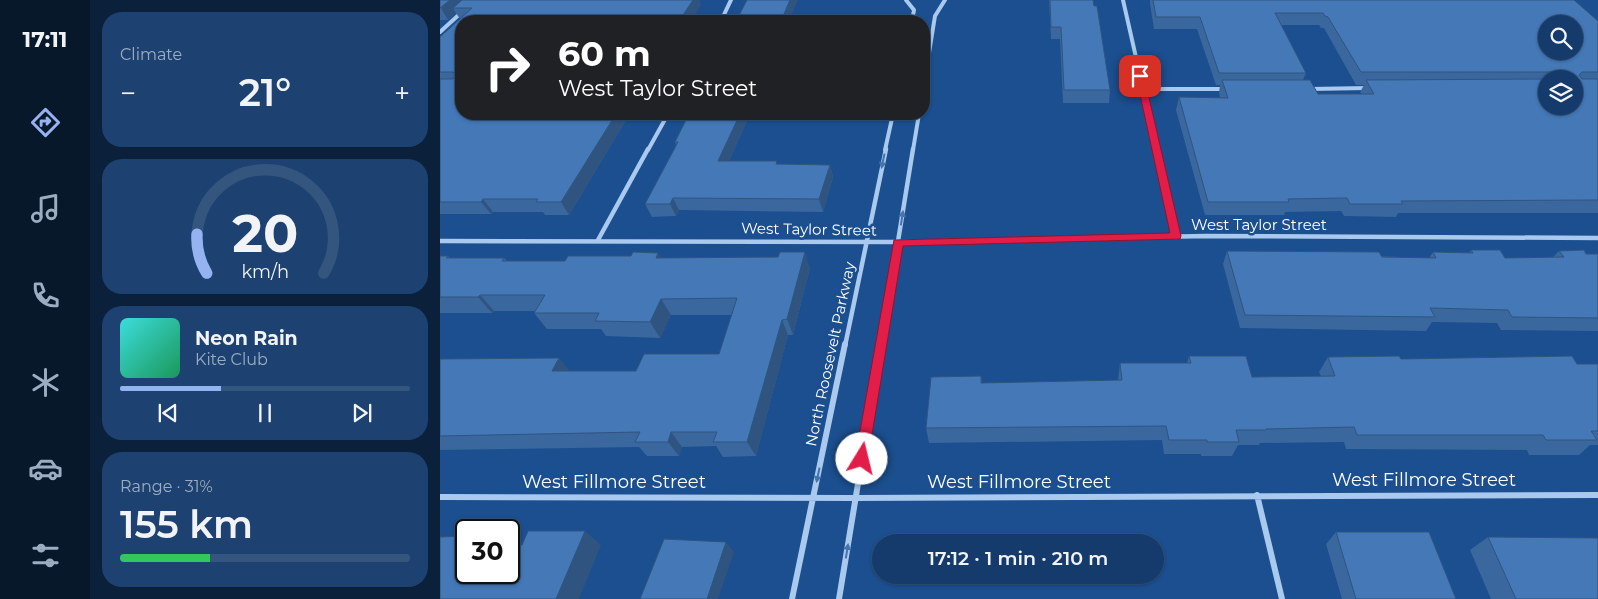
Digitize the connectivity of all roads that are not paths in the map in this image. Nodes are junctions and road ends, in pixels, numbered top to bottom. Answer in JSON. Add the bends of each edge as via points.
{"nodes":[{"id":1,"x":731,"y":0,"type":"edge"},
{"id":2,"x":906,"y":0,"type":"edge"},
{"id":3,"x":945,"y":0,"type":"edge"},
{"id":4,"x":1123,"y":0,"type":"edge"},
{"id":5,"x":467,"y":7,"type":"edge"},
{"id":6,"x":458,"y":15,"type":"edge"},
{"id":7,"x":724,"y":15,"type":"edge"},
{"id":8,"x":913,"y":15,"type":"edge"},
{"id":9,"x":455,"y":18,"type":"edge"},
{"id":10,"x":440,"y":32,"type":"edge"},
{"id":11,"x":930,"y":47,"type":"edge"},
{"id":12,"x":1369,"y":88,"type":"edge"},
{"id":13,"x":1143,"y":89,"type":"junction"},
{"id":14,"x":1232,"y":89,"type":"edge"},
{"id":15,"x":1300,"y":89,"type":"edge"},
{"id":16,"x":665,"y":120,"type":"edge"},
{"id":17,"x":891,"y":120,"type":"edge"},
{"id":18,"x":918,"y":120,"type":"edge"},
{"id":19,"x":1176,"y":236,"type":"junction"},
{"id":20,"x":1598,"y":238,"type":"edge"},
{"id":21,"x":440,"y":240,"type":"edge"},
{"id":22,"x":598,"y":240,"type":"junction"},
{"id":23,"x":866,"y":242,"type":"junction"},
{"id":24,"x":898,"y":242,"type":"junction"},
{"id":25,"x":1257,"y":495,"type":"junction"},
{"id":26,"x":1598,"y":495,"type":"edge"},
{"id":27,"x":440,"y":496,"type":"edge"},
{"id":28,"x":813,"y":498,"type":"junction"},
{"id":29,"x":855,"y":498,"type":"junction"},
{"id":30,"x":792,"y":599,"type":"edge"},
{"id":31,"x":839,"y":599,"type":"edge"},
{"id":32,"x":1282,"y":599,"type":"edge"}],
"edges":[{"from":1,"to":7,"type":"street"},
{"from":2,"to":8,"type":"street","via":[[914,10]]},
{"from":3,"to":11,"type":"street","via":[[935,16]]},
{"from":4,"to":13,"type":"street"},
{"from":5,"to":6,"type":"street"},
{"from":9,"to":10,"type":"street"},
{"from":12,"to":15,"type":"street"},
{"from":13,"to":14,"type":"street"},
{"from":13,"to":19,"type":"street"},
{"from":16,"to":22,"type":"street"},
{"from":17,"to":23,"type":"street","name":"North Roosevelt Parkway","one_way":true},
{"from":24,"to":18,"type":"street","one_way":true},
{"from":19,"to":20,"type":"street","name":"West Taylor Street"},
{"from":19,"to":24,"type":"street","name":"West Taylor Street"},
{"from":21,"to":22,"type":"street","name":"West Taylor Street"},
{"from":22,"to":23,"type":"street","name":"West Taylor Street"},
{"from":23,"to":24,"type":"street","name":"West Taylor Street"},
{"from":23,"to":28,"type":"street","name":"North Roosevelt Parkway","one_way":true},
{"from":24,"to":29,"type":"street"},
{"from":25,"to":26,"type":"street","name":"West Fillmore Street"},
{"from":25,"to":29,"type":"street","name":"West Fillmore Street"},
{"from":25,"to":32,"type":"street"},
{"from":27,"to":28,"type":"street","name":"West Fillmore Street"},
{"from":28,"to":29,"type":"street","name":"West Fillmore Street"},
{"from":28,"to":30,"type":"street","name":"North Roosevelt Parkway"},
{"from":31,"to":29,"type":"street","one_way":true}]}
